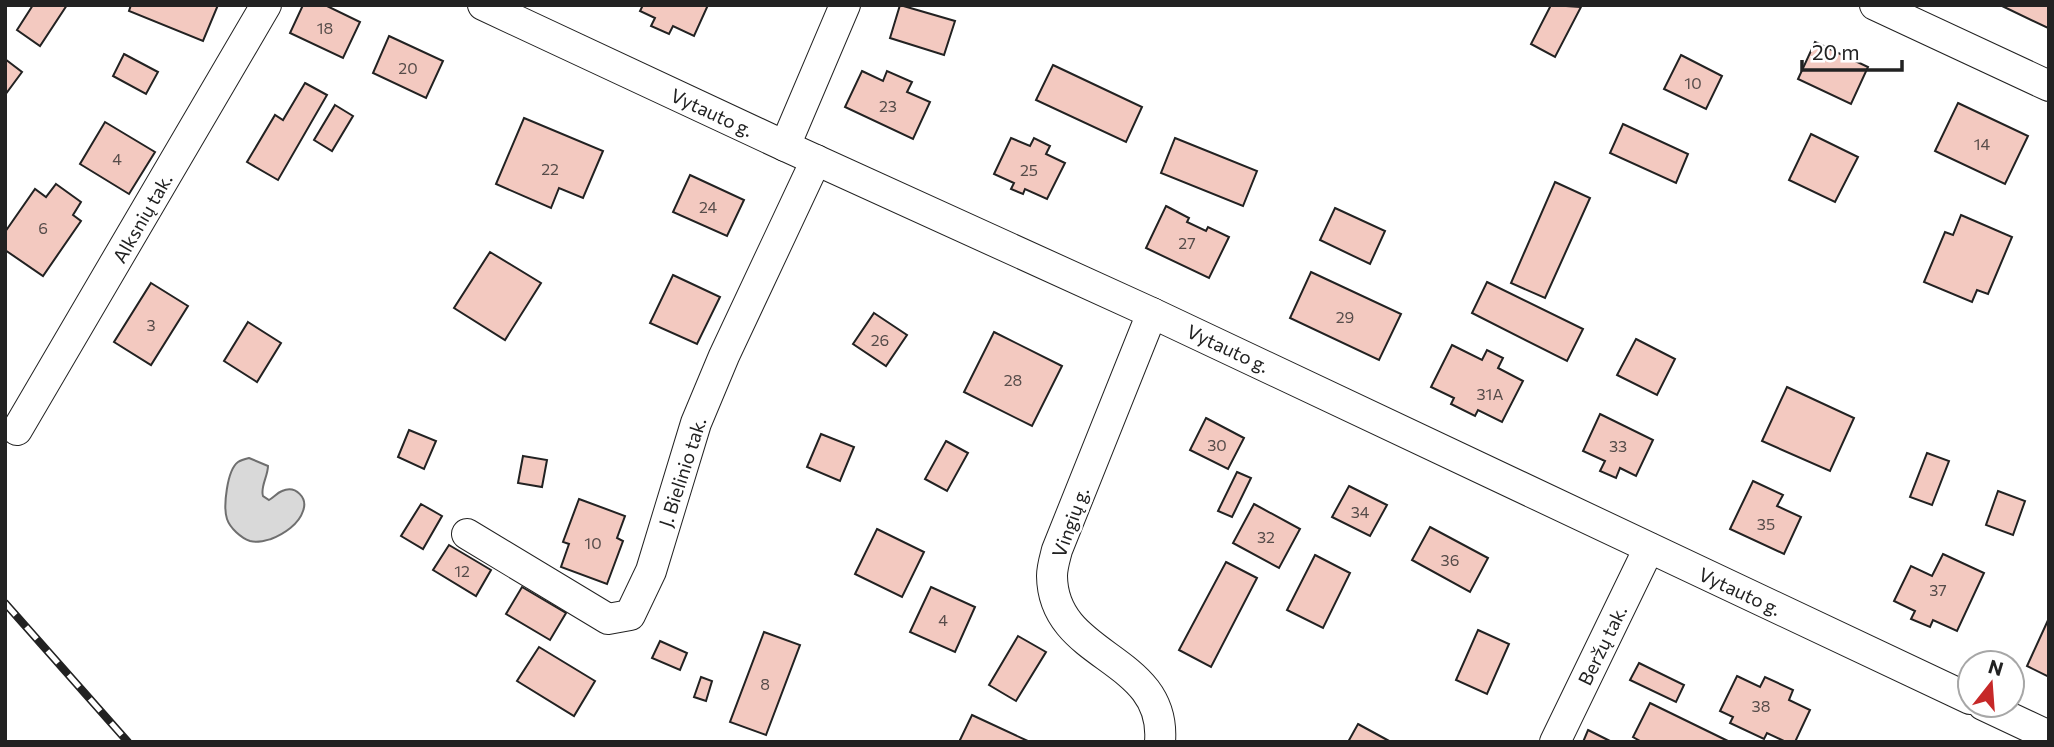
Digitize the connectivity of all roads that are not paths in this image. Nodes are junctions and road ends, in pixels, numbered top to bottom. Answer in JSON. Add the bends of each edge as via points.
{"nodes":[{"id":1,"x":266,"y":5,"type":"edge"},
{"id":2,"x":482,"y":5,"type":"edge"},
{"id":3,"x":845,"y":5,"type":"edge"},
{"id":4,"x":1875,"y":5,"type":"edge"},
{"id":5,"x":2049,"y":86,"type":"edge"},
{"id":6,"x":785,"y":146,"type":"junction"},
{"id":7,"x":816,"y":160,"type":"junction"},
{"id":8,"x":1152,"y":313,"type":"junction"},
{"id":9,"x":18,"y":430,"type":"dead end"},
{"id":10,"x":467,"y":534,"type":"dead end"},
{"id":11,"x":1649,"y":548,"type":"junction"},
{"id":12,"x":1956,"y":692,"type":"edge"},
{"id":13,"x":2013,"y":719,"type":"edge"},
{"id":14,"x":2049,"y":736,"type":"edge"},
{"id":15,"x":1160,"y":742,"type":"edge"},
{"id":16,"x":1555,"y":742,"type":"edge"}],
"edges":[{"from":1,"to":9,"type":"street","name":"Alksnių tak."},
{"from":2,"to":6,"type":"street","name":"Vytauto g."},
{"from":3,"to":6,"type":"street"},
{"from":4,"to":5,"type":"street"},
{"from":6,"to":7,"type":"street","name":"Vytauto g."},
{"from":7,"to":8,"type":"street","name":"Vytauto g."},
{"from":7,"to":10,"type":"street","name":"J. Bielinio tak.","via":[[696,423],[651,572],[629,615],[608,618]]},
{"from":8,"to":11,"type":"street","name":"Vytauto g."},
{"from":8,"to":15,"type":"street","name":"Vingių g.","via":[[1057,550],[1052,575],[1064,620],[1092,647],[1135,677],[1154,701]]},
{"from":11,"to":12,"type":"street","name":"Vytauto g."},
{"from":11,"to":16,"type":"street","name":"Beržų tak."},
{"from":13,"to":14,"type":"street"}]}
